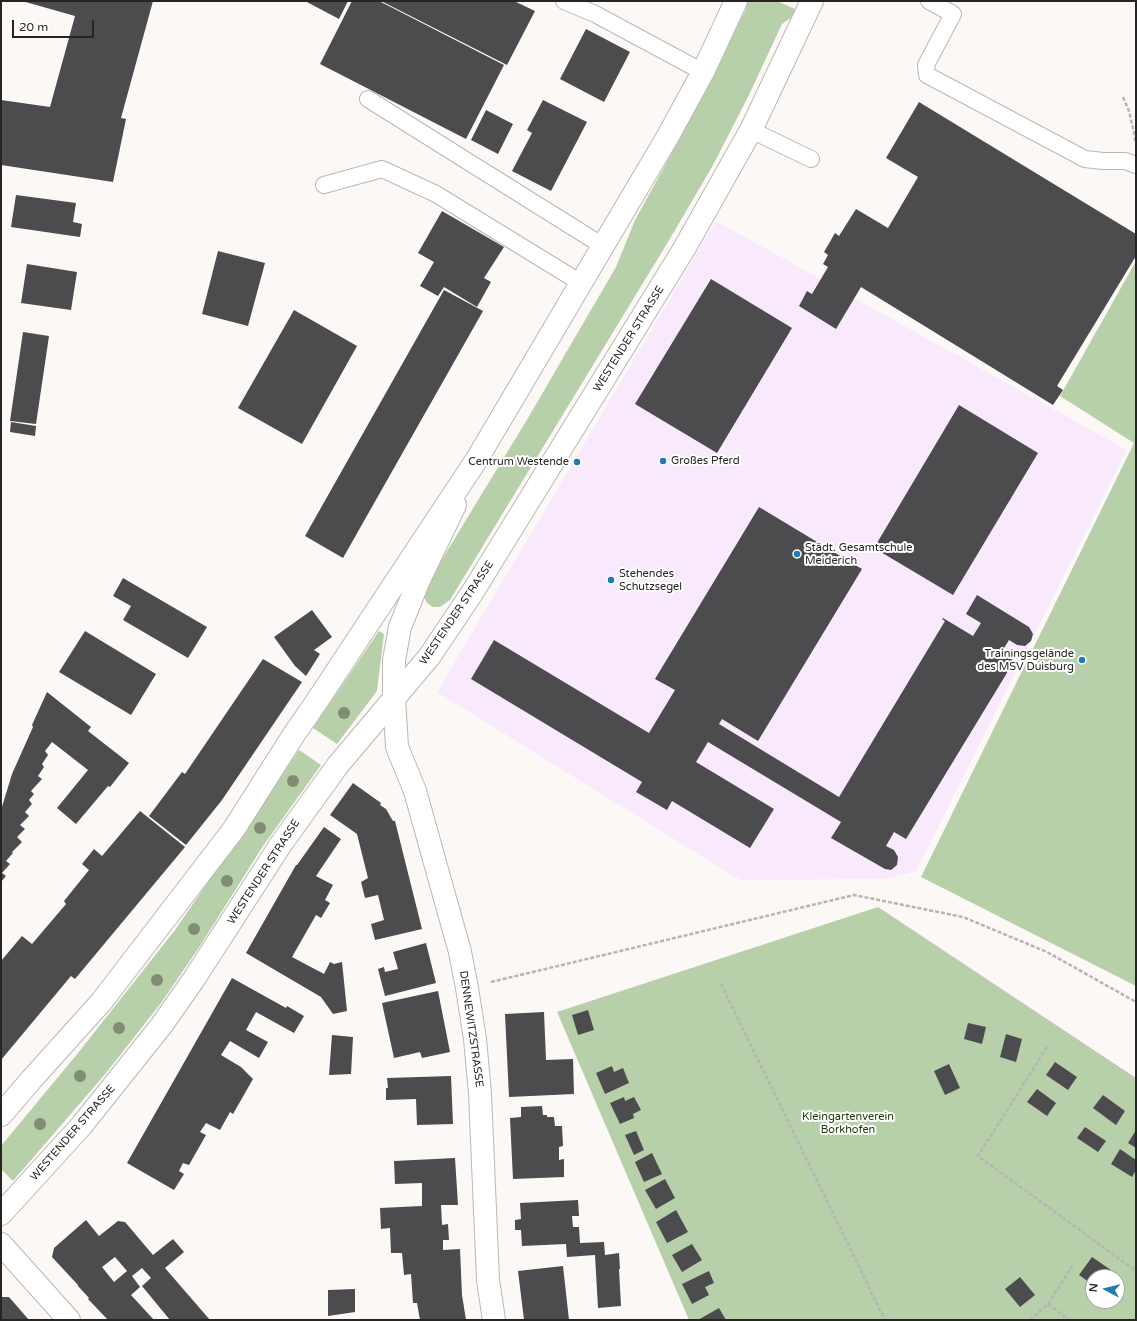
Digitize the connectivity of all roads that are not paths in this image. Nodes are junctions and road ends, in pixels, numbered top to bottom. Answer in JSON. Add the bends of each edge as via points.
{"nodes":[{"id":1,"x":564,"y":1,"type":"edge"},
{"id":2,"x":736,"y":1,"type":"edge"},
{"id":3,"x":812,"y":1,"type":"edge"},
{"id":4,"x":929,"y":1,"type":"edge"},
{"id":5,"x":703,"y":72,"type":"junction"},
{"id":6,"x":368,"y":99,"type":"dead end"},
{"id":7,"x":751,"y":130,"type":"junction"},
{"id":8,"x":811,"y":159,"type":"dead end"},
{"id":9,"x":1135,"y":165,"type":"edge"},
{"id":10,"x":324,"y":185,"type":"dead end"},
{"id":11,"x":603,"y":246,"type":"junction"},
{"id":12,"x":581,"y":283,"type":"junction"},
{"id":13,"x":477,"y":459,"type":"junction"},
{"id":14,"x":394,"y":698,"type":"junction"},
{"id":15,"x":361,"y":736,"type":"junction"},
{"id":16,"x":397,"y":747,"type":"junction"},
{"id":17,"x":30,"y":1080,"type":"junction"},
{"id":18,"x":1,"y":1096,"type":"edge"},
{"id":19,"x":1,"y":1115,"type":"edge"},
{"id":20,"x":1,"y":1214,"type":"edge"},
{"id":21,"x":1,"y":1244,"type":"edge"},
{"id":22,"x":69,"y":1320,"type":"edge"},
{"id":23,"x":494,"y":1320,"type":"edge"}],
"edges":[{"from":1,"to":5,"type":"lane","via":[[594,14]]},
{"from":2,"to":5,"type":"main road"},
{"from":3,"to":7,"type":"main road","name":"WESTENDER STRASSE"},
{"from":4,"to":9,"type":"lane","via":[[953,14],[926,65],[927,75],[1085,160],[1125,161]]},
{"from":5,"to":11,"type":"main road"},
{"from":6,"to":11,"type":"lane"},
{"from":7,"to":8,"type":"lane"},
{"from":7,"to":14,"type":"main road","name":"WESTENDER STRASSE","via":[[684,249],[472,593],[429,657]]},
{"from":10,"to":12,"type":"lane","via":[[382,169],[436,194]]},
{"from":11,"to":12,"type":"main road"},
{"from":12,"to":13,"type":"main road"},
{"from":13,"to":14,"type":"main road","name":"DENNEWITZSTRASSE","via":[[419,580],[400,627],[394,660]]},
{"from":13,"to":17,"type":"main road","via":[[234,829],[102,1001]]},
{"from":14,"to":15,"type":"main road","name":"WESTENDER STRASSE"},
{"from":14,"to":16,"type":"main road","name":"DENNEWITZSTRASSE"},
{"from":15,"to":16,"type":"main road","via":[[387,737]]},
{"from":15,"to":20,"type":"main road","name":"WESTENDER STRASSE","via":[[281,844],[161,1026],[82,1124]]},
{"from":16,"to":23,"type":"main road","name":"DENNEWITZSTRASSE","via":[[415,791],[460,952],[467,988],[480,1093],[488,1280]]},
{"from":17,"to":18,"type":"main road"},
{"from":17,"to":19,"type":"main road"},
{"from":21,"to":22,"type":"main road"}]}
